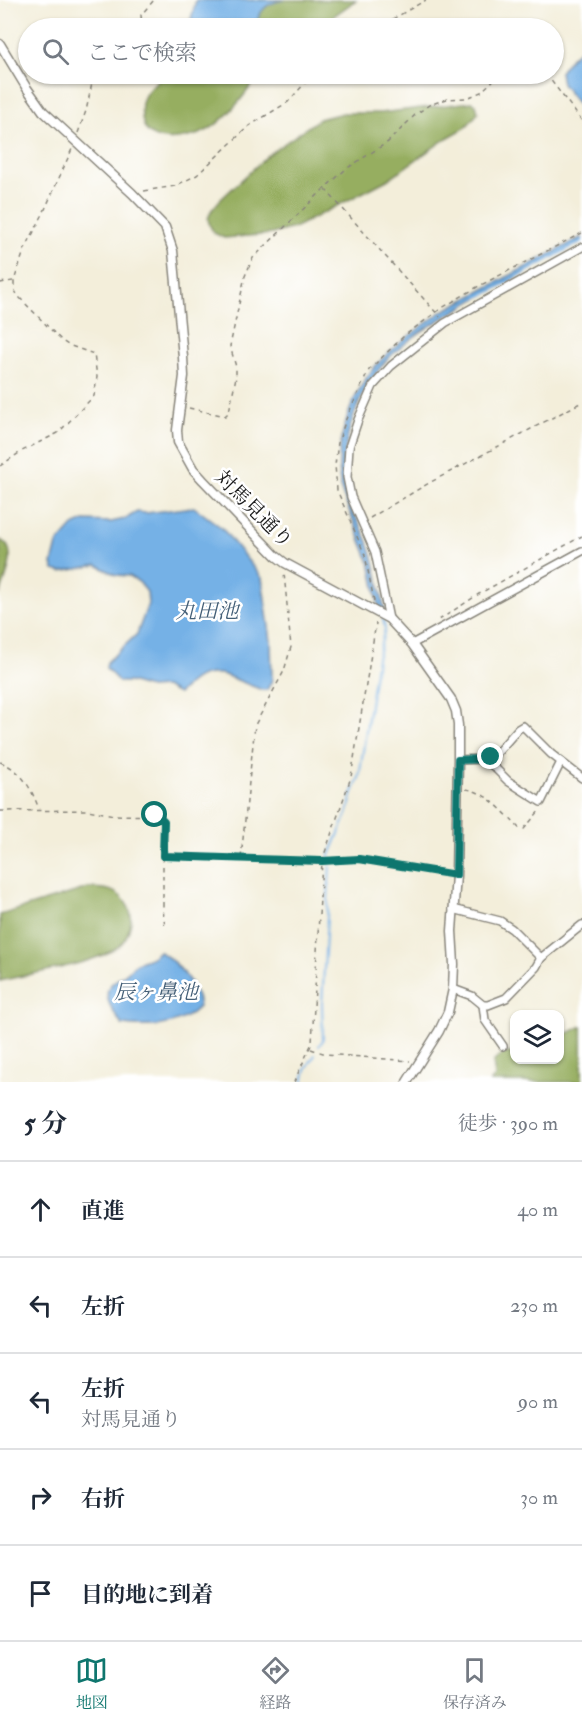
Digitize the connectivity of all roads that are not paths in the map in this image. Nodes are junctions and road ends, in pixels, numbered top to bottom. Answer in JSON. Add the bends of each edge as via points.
{"nodes":[{"id":1,"x":0,"y":44,"type":"edge"},
{"id":2,"x":18,"y":74,"type":"edge"},
{"id":3,"x":24,"y":84,"type":"edge"},
{"id":4,"x":582,"y":247,"type":"edge"},
{"id":5,"x":582,"y":551,"type":"edge"},
{"id":6,"x":389,"y":619,"type":"junction"},
{"id":7,"x":412,"y":644,"type":"junction"},
{"id":8,"x":486,"y":759,"type":"junction"},
{"id":9,"x":458,"y":760,"type":"junction"},
{"id":10,"x":561,"y":762,"type":"junction"},
{"id":11,"x":582,"y":778,"type":"edge"},
{"id":12,"x":453,"y":909,"type":"junction"},
{"id":13,"x":582,"y":925,"type":"edge"},
{"id":14,"x":541,"y":958,"type":"junction"},
{"id":15,"x":453,"y":989,"type":"junction"},
{"id":16,"x":483,"y":1005,"type":"junction"},
{"id":17,"x":503,"y":1046,"type":"dead end"},
{"id":18,"x":407,"y":1082,"type":"edge"}],
"edges":[{"from":1,"to":2,"type":"street","name":"対馬見通り"},
{"from":3,"to":6,"type":"street","name":"対馬見通り","via":[[43,111],[165,227],[173,251],[183,357],[178,442],[193,469],[285,563]]},
{"from":4,"to":6,"type":"street","via":[[445,323],[391,366],[373,386],[349,447],[347,477],[351,497],[375,552]]},
{"from":5,"to":7,"type":"street"},
{"from":6,"to":7,"type":"street","name":"対馬見通り"},
{"from":7,"to":9,"type":"street","name":"対馬見通り","via":[[456,711]]},
{"from":8,"to":9,"type":"street"},
{"from":8,"to":10,"type":"street","via":[[523,726]]},
{"from":8,"to":10,"type":"street","via":[[508,781],[538,801],[542,801]]},
{"from":9,"to":12,"type":"street","name":"対馬見通り"},
{"from":10,"to":11,"type":"street"},
{"from":12,"to":14,"type":"street","via":[[500,921]]},
{"from":12,"to":15,"type":"street","name":"対馬見通り"},
{"from":13,"to":14,"type":"street"},
{"from":14,"to":16,"type":"street","via":[[506,998]]},
{"from":15,"to":16,"type":"street"},
{"from":15,"to":18,"type":"street","name":"対馬見通り","via":[[448,1012]]},
{"from":16,"to":17,"type":"street","via":[[485,1020]]}]}
